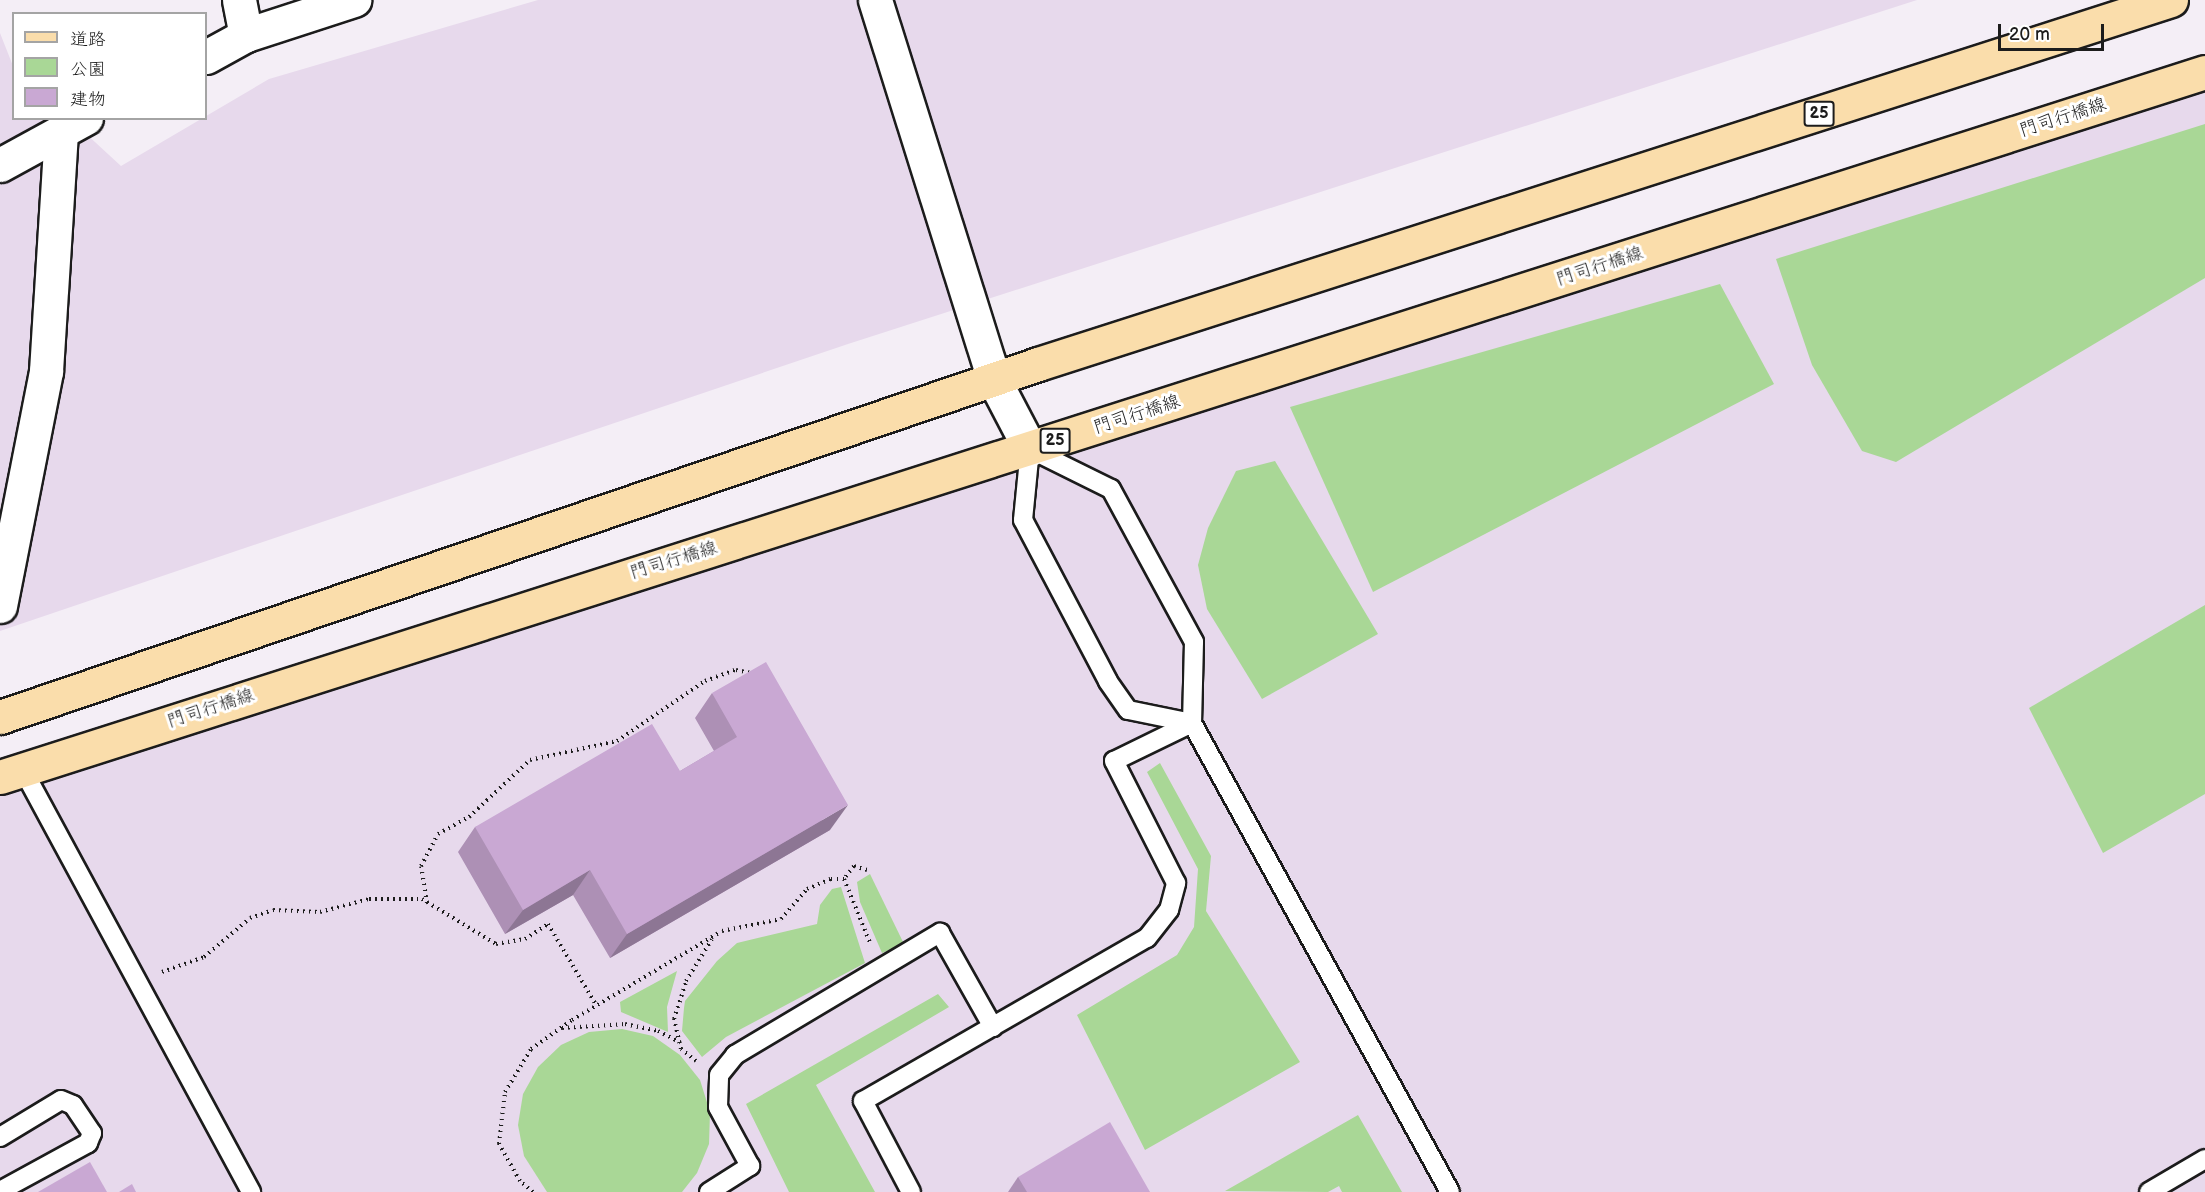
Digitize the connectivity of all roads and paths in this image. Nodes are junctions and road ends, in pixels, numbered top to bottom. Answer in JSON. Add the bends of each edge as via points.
{"nodes":[{"id":1,"x":239,"y":0,"type":"edge"},
{"id":2,"x":354,"y":0,"type":"edge"},
{"id":3,"x":875,"y":0,"type":"edge"},
{"id":4,"x":2171,"y":0,"type":"edge"},
{"id":5,"x":246,"y":35,"type":"junction"},
{"id":6,"x":207,"y":56,"type":"edge"},
{"id":7,"x":2205,"y":72,"type":"edge"},
{"id":8,"x":74,"y":125,"type":"edge"},
{"id":9,"x":0,"y":165,"type":"edge"},
{"id":10,"x":994,"y":380,"type":"junction"},
{"id":11,"x":1030,"y":449,"type":"junction"},
{"id":12,"x":0,"y":606,"type":"edge"},
{"id":13,"x":760,"y":675,"type":"edge"},
{"id":14,"x":0,"y":717,"type":"edge"},
{"id":15,"x":1192,"y":723,"type":"junction"},
{"id":16,"x":11,"y":773,"type":"edge"},
{"id":17,"x":867,"y":870,"type":"dead end"},
{"id":18,"x":844,"y":879,"type":"junction"},
{"id":19,"x":427,"y":903,"type":"junction"},
{"id":20,"x":713,"y":937,"type":"junction"},
{"id":21,"x":881,"y":968,"type":"junction"},
{"id":22,"x":137,"y":981,"type":"junction"},
{"id":23,"x":596,"y":1005,"type":"junction"},
{"id":24,"x":993,"y":1027,"type":"junction"},
{"id":25,"x":561,"y":1028,"type":"junction"},
{"id":26,"x":680,"y":1042,"type":"junction"},
{"id":27,"x":722,"y":1071,"type":"junction"},
{"id":28,"x":0,"y":1137,"type":"edge"},
{"id":29,"x":2205,"y":1159,"type":"edge"},
{"id":30,"x":0,"y":1191,"type":"edge"},
{"id":31,"x":251,"y":1192,"type":"edge"},
{"id":32,"x":533,"y":1192,"type":"edge"},
{"id":33,"x":709,"y":1192,"type":"edge"},
{"id":34,"x":911,"y":1192,"type":"edge"},
{"id":35,"x":1450,"y":1192,"type":"edge"},
{"id":36,"x":2149,"y":1192,"type":"edge"}],
"edges":[{"from":1,"to":5,"type":"street"},
{"from":2,"to":5,"type":"street"},
{"from":3,"to":10,"type":"street"},
{"from":4,"to":10,"type":"main road","number":"25"},
{"from":5,"to":6,"type":"street"},
{"from":7,"to":11,"type":"main road","name":"門司行橋線","number":"25"},
{"from":8,"to":9,"type":"street"},
{"from":8,"to":12,"type":"street","via":[[46,371]]},
{"from":10,"to":11,"type":"street"},
{"from":10,"to":14,"type":"main road","number":"25"},
{"from":11,"to":15,"type":"lane","via":[[1111,489],[1194,642]]},
{"from":11,"to":15,"type":"lane","via":[[1023,520],[1108,681],[1128,710]]},
{"from":11,"to":16,"type":"main road","name":"門司行橋線","number":"25"},
{"from":13,"to":19,"type":"path","via":[[736,670],[705,681],[617,741],[530,760],[469,818],[438,834],[421,866]]},
{"from":15,"to":24,"type":"lane","via":[[1114,761],[1176,883],[1169,910],[1147,938]]},
{"from":15,"to":35,"type":"lane"},
{"from":16,"to":22,"type":"lane"},
{"from":17,"to":18,"type":"path","via":[[854,866]]},
{"from":18,"to":20,"type":"path","via":[[831,879],[807,889],[781,919]]},
{"from":18,"to":21,"type":"path"},
{"from":19,"to":22,"type":"path","via":[[369,898],[320,912],[273,910],[250,918],[204,957]]},
{"from":19,"to":23,"type":"path","via":[[496,944],[525,939],[548,924]]},
{"from":20,"to":23,"type":"path"},
{"from":20,"to":26,"type":"path","via":[[686,981],[674,1019]]},
{"from":21,"to":24,"type":"lane","via":[[940,933]]},
{"from":21,"to":27,"type":"lane","via":[[735,1055]]},
{"from":22,"to":31,"type":"lane"},
{"from":23,"to":25,"type":"path"},
{"from":24,"to":34,"type":"lane","via":[[863,1101]]},
{"from":25,"to":26,"type":"path","via":[[625,1024],[658,1031]]},
{"from":25,"to":32,"type":"path","via":[[531,1049],[505,1092],[500,1144],[520,1181]]},
{"from":26,"to":27,"type":"path","via":[[681,1049],[702,1065]]},
{"from":27,"to":33,"type":"lane","via":[[718,1107],[750,1166]]},
{"from":28,"to":30,"type":"lane","via":[[61,1100],[73,1105],[92,1133],[88,1143]]},
{"from":29,"to":36,"type":"lane"}]}
